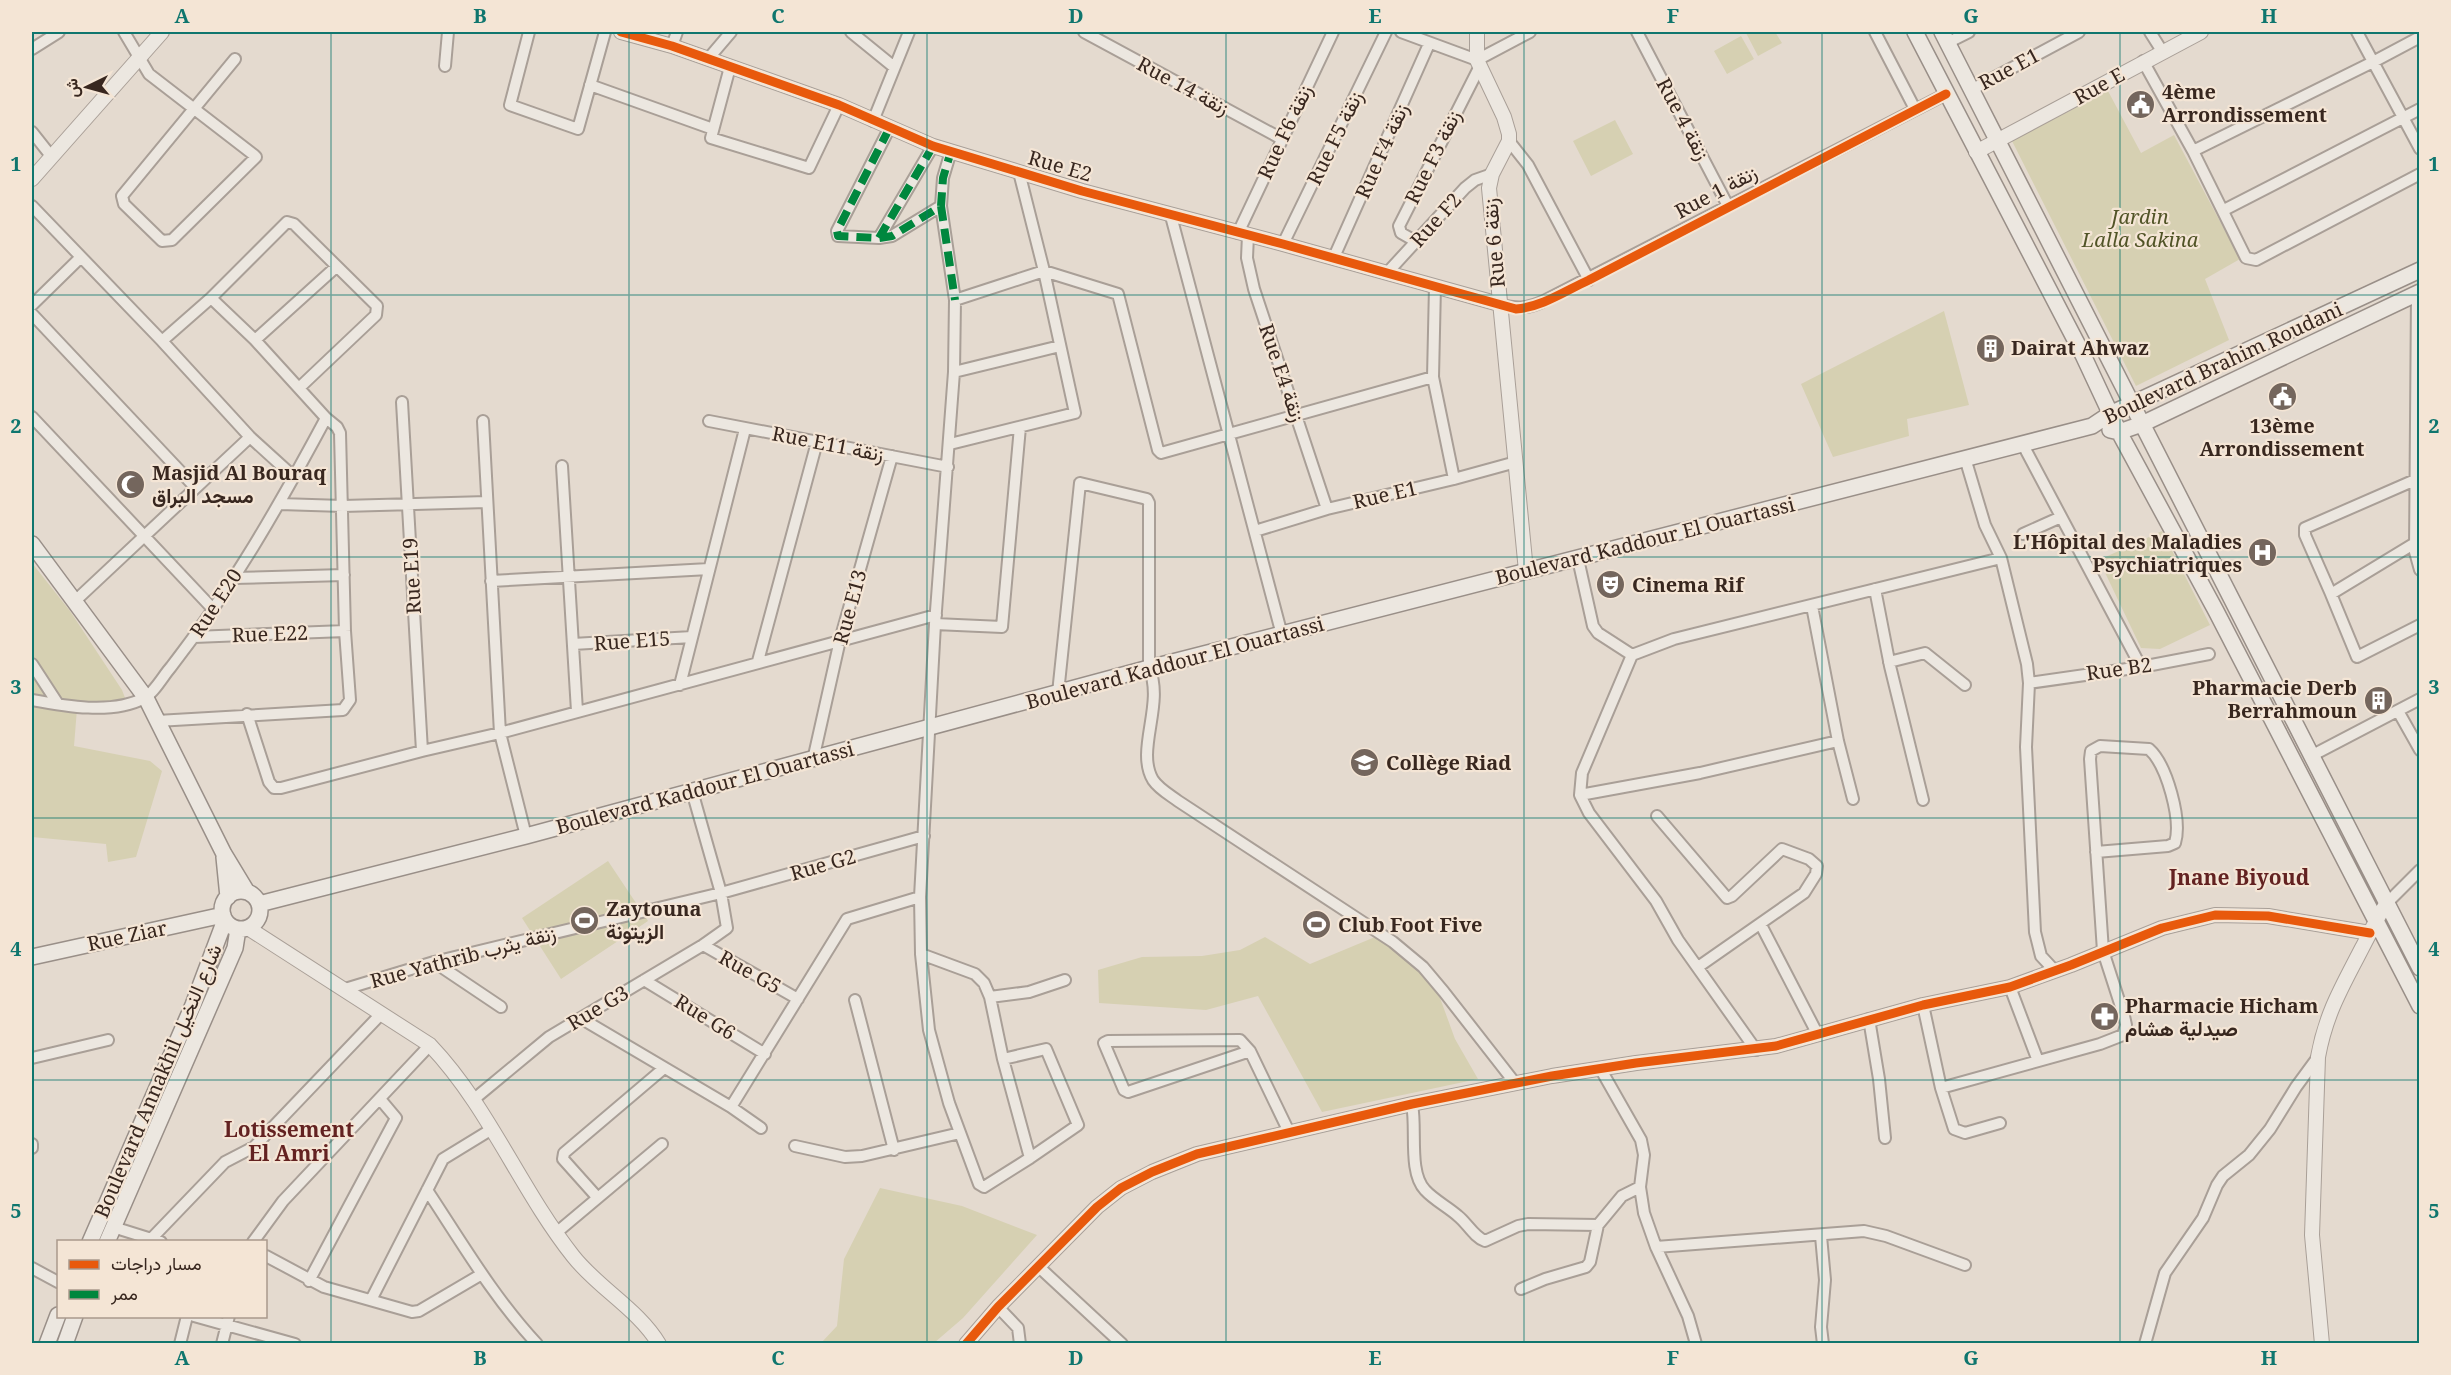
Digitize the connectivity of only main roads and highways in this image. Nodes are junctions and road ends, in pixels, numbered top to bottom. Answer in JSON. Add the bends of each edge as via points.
{"nodes":[{"id":1,"x":1915,"y":32,"type":"edge"},
{"id":2,"x":1945,"y":37,"type":"edge"},
{"id":3,"x":2420,"y":270,"type":"edge"},
{"id":4,"x":2418,"y":293,"type":"edge"},
{"id":5,"x":2244,"y":353,"type":"junction"},
{"id":6,"x":2250,"y":373,"type":"junction"},
{"id":7,"x":2134,"y":405,"type":"junction"},
{"id":8,"x":2110,"y":414,"type":"junction"},
{"id":9,"x":2142,"y":424,"type":"junction"},
{"id":10,"x":2092,"y":426,"type":"junction"},
{"id":11,"x":2120,"y":432,"type":"junction"},
{"id":12,"x":32,"y":544,"type":"edge"},
{"id":13,"x":224,"y":854,"type":"junction"},
{"id":14,"x":247,"y":892,"type":"junction"},
{"id":15,"x":228,"y":897,"type":"junction"},
{"id":16,"x":259,"y":904,"type":"junction"},
{"id":17,"x":233,"y":923,"type":"junction"},
{"id":18,"x":32,"y":957,"type":"edge"},
{"id":19,"x":2420,"y":968,"type":"edge"},
{"id":20,"x":2420,"y":1006,"type":"edge"},
{"id":21,"x":110,"y":1234,"type":"edge"},
{"id":22,"x":91,"y":1240,"type":"edge"},
{"id":23,"x":57,"y":1318,"type":"edge"},
{"id":24,"x":75,"y":1318,"type":"edge"},
{"id":25,"x":47,"y":1344,"type":"edge"},
{"id":26,"x":65,"y":1344,"type":"edge"}],
"edges":[{"from":1,"to":8,"type":"main road"},
{"from":2,"to":7,"type":"main road"},
{"from":3,"to":5,"type":"main road","name":"Boulevard Brahim Roudani"},
{"from":4,"to":6,"type":"main road","name":"Boulevard Brahim Roudani"},
{"from":5,"to":6,"type":"main road"},
{"from":5,"to":7,"type":"main road","name":"Boulevard Brahim Roudani"},
{"from":6,"to":9,"type":"main road","name":"Boulevard Brahim Roudani"},
{"from":7,"to":8,"type":"main road","name":"Boulevard Brahim Roudani"},
{"from":7,"to":9,"type":"main road"},
{"from":8,"to":10,"type":"main road","name":"Boulevard Brahim Roudani"},
{"from":8,"to":11,"type":"main road"},
{"from":9,"to":11,"type":"main road","name":"Boulevard Brahim Roudani"},
{"from":9,"to":19,"type":"main road"},
{"from":10,"to":11,"type":"main road","name":"Boulevard Brahim Roudani"},
{"from":10,"to":16,"type":"main road","name":"Boulevard Kaddour El Ouartassi","via":[[1149,668]]},
{"from":11,"to":20,"type":"main road"},
{"from":12,"to":13,"type":"main road","via":[[146,698]]},
{"from":13,"to":14,"type":"main road"},
{"from":13,"to":15,"type":"main road"},
{"from":14,"to":15,"type":"main road","via":[[239,891]]},
{"from":14,"to":16,"type":"main road"},
{"from":15,"to":17,"type":"main road","via":[[222,908]]},
{"from":16,"to":17,"type":"main road","via":[[258,918]]},
{"from":17,"to":18,"type":"main road","name":"Rue Ziar"},
{"from":17,"to":21,"type":"main road","name":"Boulevard Annakhil شارع النخيل","via":[[236,948]]},
{"from":17,"to":22,"type":"main road","name":"Boulevard Annakhil شارع النخيل"},
{"from":23,"to":25,"type":"main road"},
{"from":24,"to":26,"type":"main road"}]}
